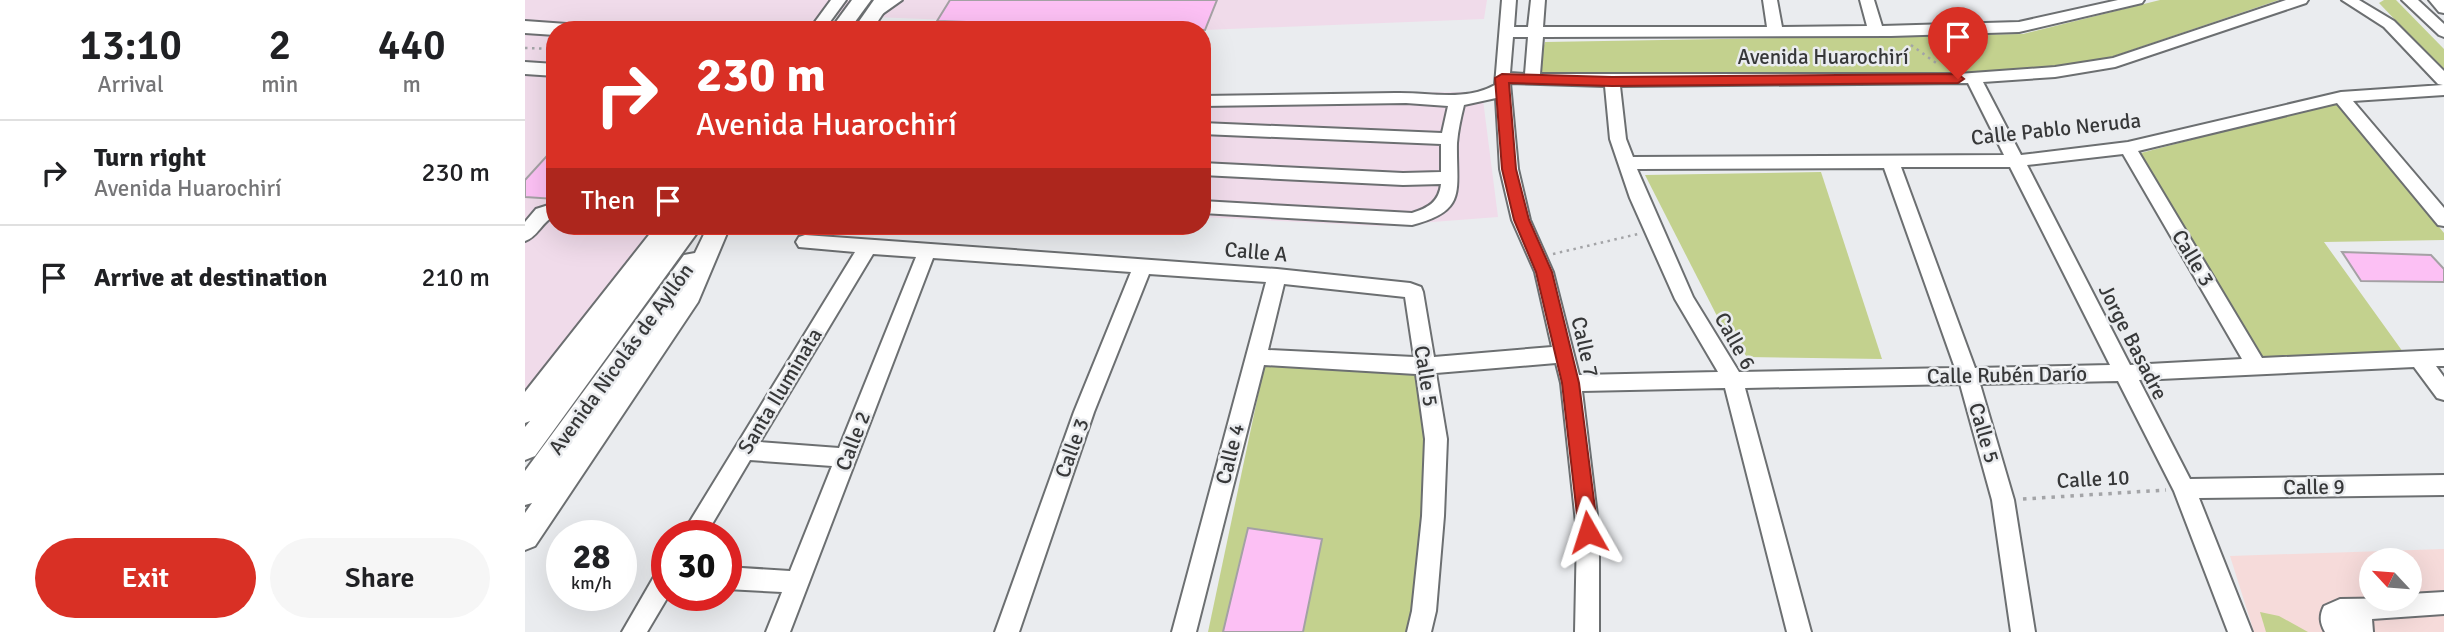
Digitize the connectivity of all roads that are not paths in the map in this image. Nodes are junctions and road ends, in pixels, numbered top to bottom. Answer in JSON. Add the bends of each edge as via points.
{"nodes":[{"id":1,"x":839,"y":0,"type":"edge"},
{"id":2,"x":895,"y":0,"type":"edge"},
{"id":3,"x":1509,"y":0,"type":"edge"},
{"id":4,"x":1538,"y":0,"type":"edge"},
{"id":5,"x":1770,"y":0,"type":"edge"},
{"id":6,"x":1867,"y":0,"type":"edge"},
{"id":7,"x":2137,"y":0,"type":"edge"},
{"id":8,"x":2301,"y":0,"type":"edge"},
{"id":9,"x":2349,"y":0,"type":"edge"},
{"id":10,"x":2409,"y":0,"type":"edge"},
{"id":11,"x":2436,"y":0,"type":"edge"},
{"id":12,"x":2443,"y":4,"type":"edge"},
{"id":13,"x":870,"y":11,"type":"edge"},
{"id":14,"x":823,"y":21,"type":"edge"},
{"id":15,"x":854,"y":21,"type":"edge"},
{"id":16,"x":525,"y":27,"type":"edge"},
{"id":17,"x":546,"y":29,"type":"edge"},
{"id":18,"x":1775,"y":31,"type":"junction"},
{"id":19,"x":1884,"y":31,"type":"junction"},
{"id":20,"x":1506,"y":32,"type":"junction"},
{"id":21,"x":1535,"y":32,"type":"junction"},
{"id":22,"x":2444,"y":32,"type":"edge"},
{"id":23,"x":525,"y":68,"type":"edge"},
{"id":24,"x":546,"y":69,"type":"edge"},
{"id":25,"x":1965,"y":78,"type":"junction"},
{"id":26,"x":1532,"y":79,"type":"junction"},
{"id":27,"x":2444,"y":79,"type":"edge"},
{"id":28,"x":1612,"y":81,"type":"junction"},
{"id":29,"x":1502,"y":82,"type":"junction"},
{"id":30,"x":2444,"y":90,"type":"edge"},
{"id":31,"x":2341,"y":97,"type":"junction"},
{"id":32,"x":1211,"y":101,"type":"edge"},
{"id":33,"x":1457,"y":101,"type":"junction"},
{"id":34,"x":1211,"y":128,"type":"edge"},
{"id":35,"x":1449,"y":139,"type":"junction"},
{"id":36,"x":2128,"y":148,"type":"junction"},
{"id":37,"x":2015,"y":161,"type":"junction"},
{"id":38,"x":1891,"y":162,"type":"junction"},
{"id":39,"x":1626,"y":163,"type":"junction"},
{"id":40,"x":1211,"y":169,"type":"edge"},
{"id":41,"x":1449,"y":178,"type":"junction"},
{"id":42,"x":1211,"y":208,"type":"edge"},
{"id":43,"x":546,"y":212,"type":"edge"},
{"id":44,"x":2444,"y":220,"type":"edge"},
{"id":45,"x":525,"y":234,"type":"edge"},
{"id":46,"x":661,"y":235,"type":"edge"},
{"id":47,"x":684,"y":235,"type":"edge"},
{"id":48,"x":711,"y":235,"type":"edge"},
{"id":49,"x":714,"y":235,"type":"edge"},
{"id":50,"x":805,"y":242,"type":"dead end"},
{"id":51,"x":868,"y":247,"type":"junction"},
{"id":52,"x":927,"y":251,"type":"junction"},
{"id":53,"x":1143,"y":266,"type":"junction"},
{"id":54,"x":1277,"y":276,"type":"junction"},
{"id":55,"x":1410,"y":289,"type":"joint"},
{"id":56,"x":1564,"y":354,"type":"junction"},
{"id":57,"x":1254,"y":357,"type":"junction"},
{"id":58,"x":2444,"y":358,"type":"edge"},
{"id":59,"x":2419,"y":359,"type":"junction"},
{"id":60,"x":1425,"y":366,"type":"junction"},
{"id":61,"x":2257,"y":367,"type":"junction"},
{"id":62,"x":2123,"y":373,"type":"junction"},
{"id":63,"x":1968,"y":376,"type":"junction"},
{"id":64,"x":1733,"y":380,"type":"junction"},
{"id":65,"x":1571,"y":383,"type":"junction"},
{"id":66,"x":2444,"y":392,"type":"edge"},
{"id":67,"x":525,"y":412,"type":"edge"},
{"id":68,"x":525,"y":448,"type":"edge"},
{"id":69,"x":744,"y":450,"type":"junction"},
{"id":70,"x":846,"y":458,"type":"junction"},
{"id":71,"x":563,"y":481,"type":"junction"},
{"id":72,"x":528,"y":484,"type":"edge"},
{"id":73,"x":2444,"y":485,"type":"edge"},
{"id":74,"x":2184,"y":489,"type":"junction"},
{"id":75,"x":702,"y":520,"type":"edge"},
{"id":76,"x":525,"y":537,"type":"edge"},
{"id":77,"x":742,"y":579,"type":"edge"},
{"id":78,"x":798,"y":582,"type":"junction"},
{"id":79,"x":651,"y":603,"type":"edge"},
{"id":80,"x":2444,"y":603,"type":"edge"},
{"id":81,"x":2354,"y":609,"type":"junction"},
{"id":82,"x":634,"y":632,"type":"edge"},
{"id":83,"x":778,"y":632,"type":"edge"},
{"id":84,"x":1007,"y":632,"type":"edge"},
{"id":85,"x":1184,"y":632,"type":"edge"},
{"id":86,"x":1419,"y":632,"type":"edge"},
{"id":87,"x":1587,"y":632,"type":"edge"},
{"id":88,"x":1799,"y":632,"type":"edge"},
{"id":89,"x":2022,"y":632,"type":"edge"},
{"id":90,"x":2240,"y":632,"type":"edge"},
{"id":91,"x":2340,"y":632,"type":"edge"},
{"id":92,"x":2361,"y":632,"type":"edge"}],
"edges":[{"from":1,"to":14,"type":"street"},
{"from":2,"to":13,"type":"street"},
{"from":3,"to":20,"type":"street","name":"Calle 7"},
{"from":4,"to":21,"type":"street"},
{"from":5,"to":18,"type":"street"},
{"from":6,"to":19,"type":"street"},
{"from":7,"to":19,"type":"street","name":"Avenida Huarochirí","via":[[2030,26]]},
{"from":8,"to":25,"type":"street","name":"Avenida Huarochirí","via":[[2115,62]]},
{"from":9,"to":27,"type":"street","via":[[2389,24]]},
{"from":10,"to":22,"type":"street"},
{"from":11,"to":12,"type":"street"},
{"from":13,"to":15,"type":"main road"},
{"from":16,"to":17,"type":"main road"},
{"from":18,"to":19,"type":"street","name":"Avenida Huarochirí"},
{"from":18,"to":21,"type":"street","name":"Avenida Huarochirí"},
{"from":20,"to":21,"type":"street","name":"Avenida Huarochirí"},
{"from":20,"to":29,"type":"street","name":"Calle 7"},
{"from":21,"to":26,"type":"street"},
{"from":23,"to":24,"type":"main road"},
{"from":25,"to":28,"type":"street","name":"Avenida Huarochirí"},
{"from":25,"to":37,"type":"street","name":"Jorge Basadre"},
{"from":26,"to":28,"type":"street","name":"Avenida Huarochirí"},
{"from":26,"to":29,"type":"street","name":"Avenida Huarochirí"},
{"from":28,"to":39,"type":"street","name":"Calle 6","via":[[1618,139]]},
{"from":29,"to":33,"type":"street","via":[[1486,96]]},
{"from":29,"to":56,"type":"street","name":"Calle 7","via":[[1509,169],[1521,220],[1544,272]]},
{"from":30,"to":31,"type":"street","name":"Calle Pablo Neruda"},
{"from":31,"to":36,"type":"street","name":"Calle Pablo Neruda"},
{"from":31,"to":44,"type":"street"},
{"from":32,"to":33,"type":"street"},
{"from":33,"to":35,"type":"street"},
{"from":34,"to":35,"type":"street"},
{"from":35,"to":41,"type":"street"},
{"from":36,"to":37,"type":"street","name":"Calle Pablo Neruda"},
{"from":36,"to":61,"type":"street","name":"Calle 3"},
{"from":37,"to":38,"type":"street","name":"Calle Pablo Neruda"},
{"from":37,"to":62,"type":"street","name":"Jorge Basadre"},
{"from":38,"to":39,"type":"street","name":"Calle Pablo Neruda"},
{"from":38,"to":63,"type":"street","name":"Calle 5"},
{"from":39,"to":64,"type":"street","name":"Calle 6","via":[[1685,299]]},
{"from":40,"to":41,"type":"street"},
{"from":41,"to":42,"type":"street","via":[[1445,203],[1425,217],[1412,219]]},
{"from":43,"to":45,"type":"street"},
{"from":46,"to":67,"type":"main road","name":"Avenida Nicolás de Ayllón"},
{"from":47,"to":68,"type":"main road","name":"Avenida Nicolás de Ayllón"},
{"from":48,"to":72,"type":"main road","name":"Avenida Nicolás de Ayllón"},
{"from":49,"to":71,"type":"main road","via":[[689,295]]},
{"from":50,"to":51,"type":"street","name":"Calle A"},
{"from":51,"to":52,"type":"street","name":"Calle A"},
{"from":51,"to":69,"type":"street","name":"Santa Iluminata"},
{"from":52,"to":53,"type":"street","name":"Calle A"},
{"from":52,"to":70,"type":"street","name":"Calle 2"},
{"from":53,"to":54,"type":"street","name":"Calle A"},
{"from":53,"to":84,"type":"street","name":"Calle 3","via":[[1084,412]]},
{"from":54,"to":55,"type":"street","name":"Calle A"},
{"from":54,"to":57,"type":"street","name":"Calle 4"},
{"from":55,"to":60,"type":"street","name":"Calle 5"},
{"from":56,"to":60,"type":"street"},
{"from":56,"to":65,"type":"street","name":"Calle 7"},
{"from":57,"to":60,"type":"street"},
{"from":57,"to":85,"type":"street","name":"Calle 4"},
{"from":58,"to":59,"type":"street","name":"Calle Rubén Darío"},
{"from":59,"to":61,"type":"street","name":"Calle Rubén Darío"},
{"from":59,"to":66,"type":"street"},
{"from":60,"to":86,"type":"street","name":"Calle 5","via":[[1436,439],[1433,516]]},
{"from":61,"to":62,"type":"street","name":"Calle Rubén Darío"},
{"from":62,"to":63,"type":"street","name":"Calle Rubén Darío"},
{"from":62,"to":74,"type":"street","name":"Jorge Basadre"},
{"from":63,"to":64,"type":"street","name":"Calle Rubén Darío"},
{"from":63,"to":89,"type":"street","name":"Calle 5","via":[[2003,500]]},
{"from":64,"to":65,"type":"street","name":"Calle Rubén Darío"},
{"from":64,"to":88,"type":"street","name":"Calle 6"},
{"from":65,"to":87,"type":"street","name":"Calle 7","via":[[1588,532]]},
{"from":69,"to":70,"type":"street"},
{"from":69,"to":75,"type":"street","name":"Santa Iluminata"},
{"from":70,"to":78,"type":"street","name":"Calle 2"},
{"from":71,"to":72,"type":"street"},
{"from":71,"to":76,"type":"main road"},
{"from":73,"to":74,"type":"street","name":"Calle 9"},
{"from":74,"to":90,"type":"street","name":"Jorge Basadre"},
{"from":77,"to":78,"type":"street"},
{"from":78,"to":83,"type":"street","name":"Calle 2"},
{"from":79,"to":82,"type":"street"},
{"from":80,"to":81,"type":"street"},
{"from":81,"to":91,"type":"street","via":[[2332,614]]},
{"from":81,"to":92,"type":"street"}]}
